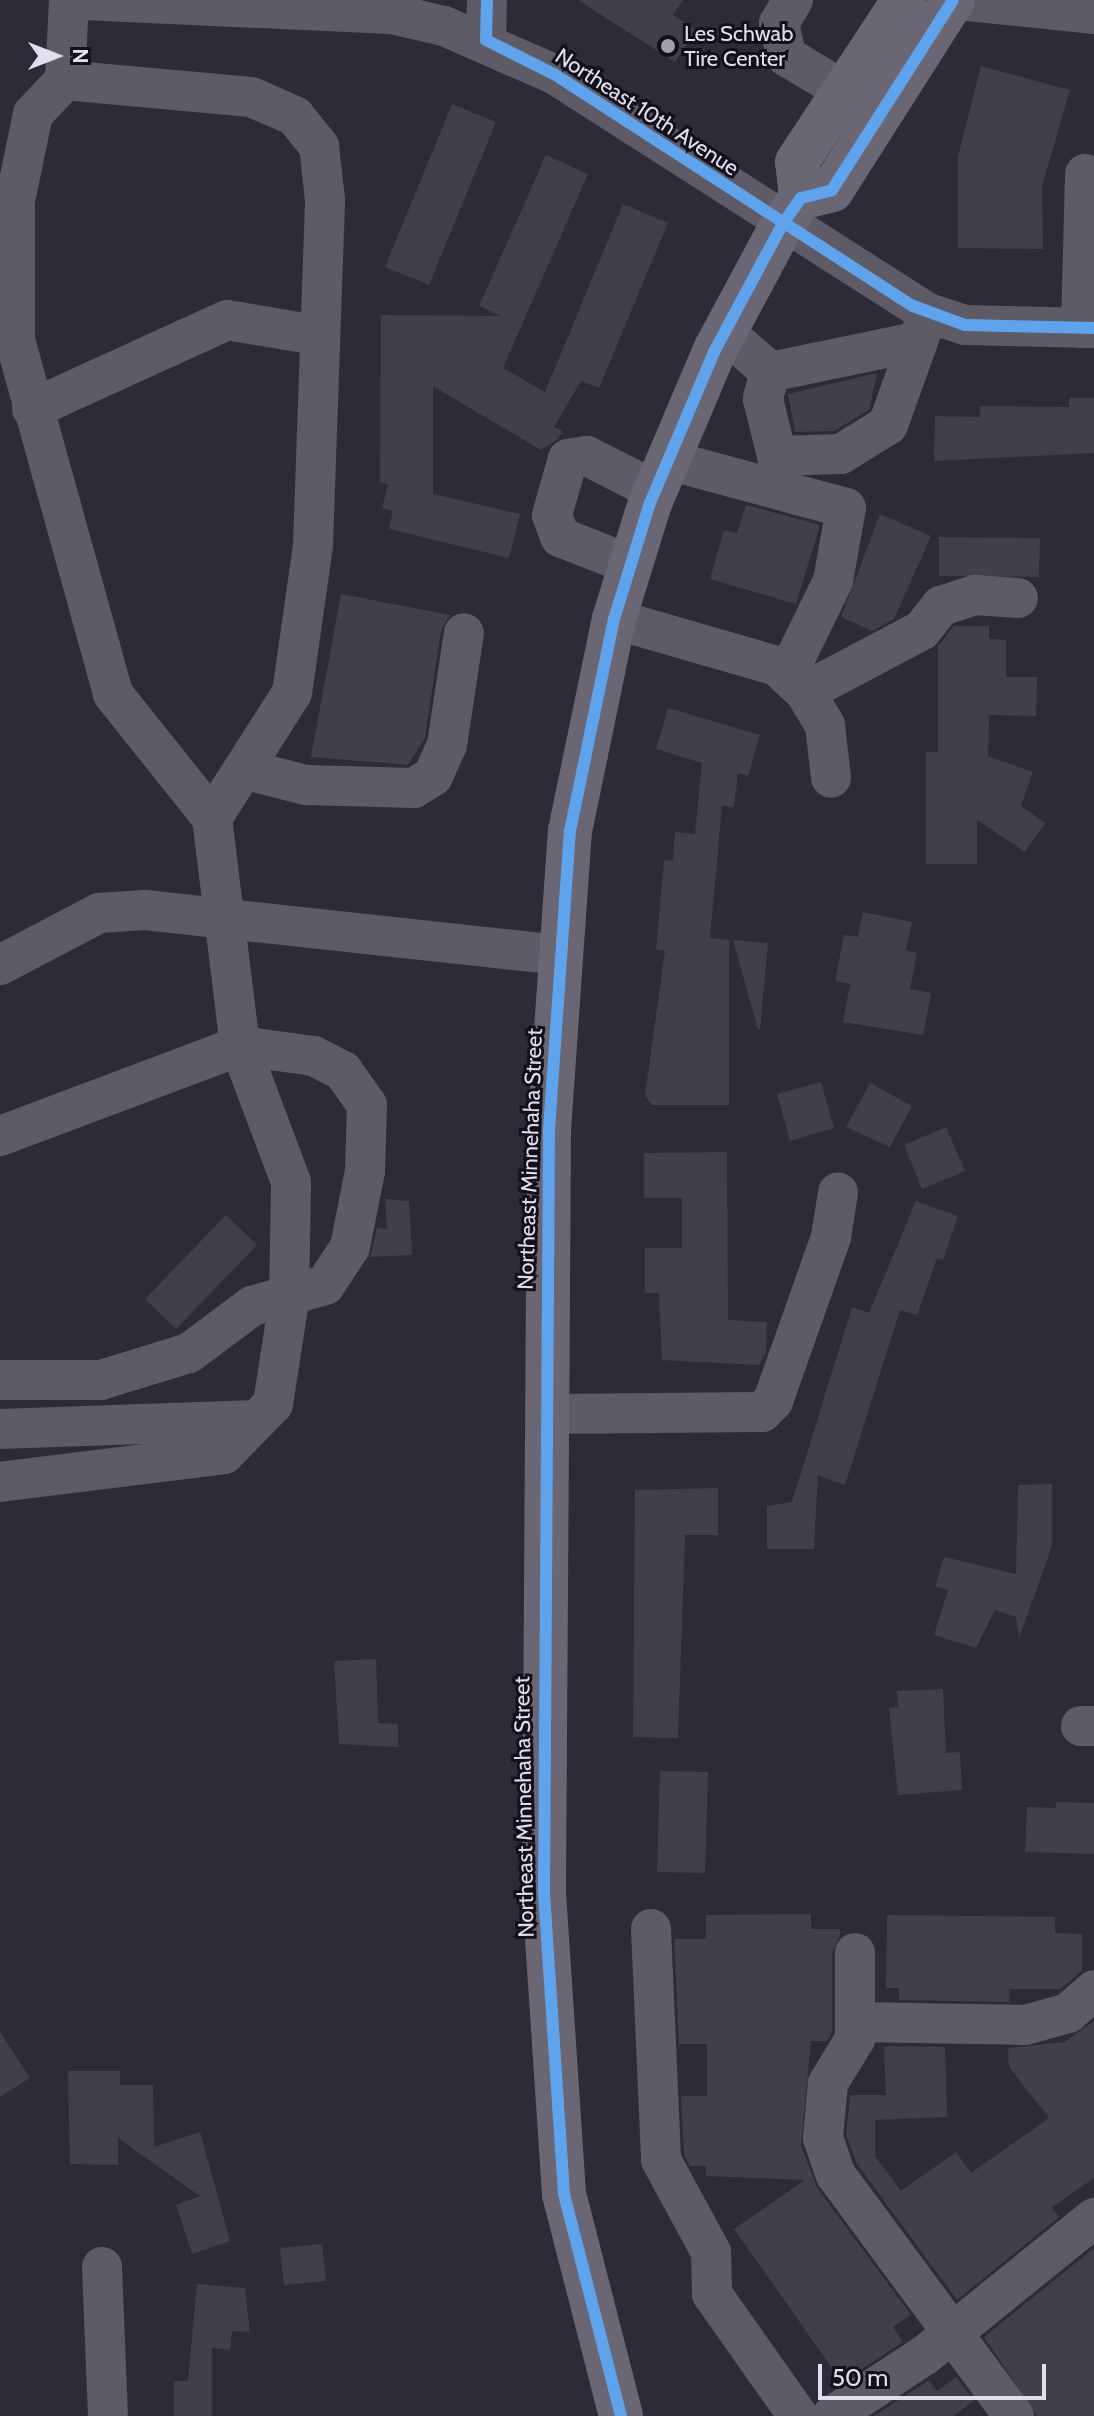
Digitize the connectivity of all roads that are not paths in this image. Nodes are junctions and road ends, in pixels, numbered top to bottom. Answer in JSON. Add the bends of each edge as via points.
{"nodes":[{"id":1,"x":69,"y":0,"type":"edge"},
{"id":2,"x":83,"y":0,"type":"edge"},
{"id":3,"x":487,"y":0,"type":"edge"},
{"id":4,"x":793,"y":0,"type":"edge"},
{"id":5,"x":904,"y":0,"type":"edge"},
{"id":6,"x":956,"y":0,"type":"edge"},
{"id":7,"x":1094,"y":14,"type":"edge"},
{"id":8,"x":486,"y":40,"type":"junction"},
{"id":9,"x":65,"y":80,"type":"junction"},
{"id":10,"x":844,"y":91,"type":"junction"},
{"id":11,"x":1085,"y":174,"type":"dead end"},
{"id":12,"x":792,"y":211,"type":"junction"},
{"id":13,"x":922,"y":328,"type":"junction"},
{"id":14,"x":1088,"y":328,"type":"edge"},
{"id":15,"x":725,"y":332,"type":"junction"},
{"id":16,"x":316,"y":335,"type":"junction"},
{"id":17,"x":770,"y":372,"type":"junction"},
{"id":18,"x":32,"y":409,"type":"junction"},
{"id":19,"x":662,"y":475,"type":"junction"},
{"id":20,"x":631,"y":565,"type":"junction"},
{"id":21,"x":1018,"y":598,"type":"dead end"},
{"id":22,"x":614,"y":619,"type":"junction"},
{"id":23,"x":464,"y":633,"type":"dead end"},
{"id":24,"x":796,"y":683,"type":"junction"},
{"id":25,"x":247,"y":770,"type":"junction"},
{"id":26,"x":831,"y":778,"type":"dead end"},
{"id":27,"x":212,"y":818,"type":"junction"},
{"id":28,"x":219,"y":918,"type":"junction"},
{"id":29,"x":557,"y":955,"type":"junction"},
{"id":30,"x":0,"y":965,"type":"edge"},
{"id":31,"x":240,"y":1046,"type":"junction"},
{"id":32,"x":0,"y":1136,"type":"edge"},
{"id":33,"x":838,"y":1193,"type":"dead end"},
{"id":34,"x":289,"y":1301,"type":"junction"},
{"id":35,"x":0,"y":1380,"type":"edge"},
{"id":36,"x":545,"y":1414,"type":"junction"},
{"id":37,"x":256,"y":1420,"type":"junction"},
{"id":38,"x":0,"y":1429,"type":"edge"},
{"id":39,"x":0,"y":1482,"type":"edge"},
{"id":40,"x":651,"y":1929,"type":"dead end"},
{"id":41,"x":855,"y":1953,"type":"dead end"},
{"id":42,"x":1094,"y":1990,"type":"edge"},
{"id":43,"x":855,"y":2022,"type":"junction"},
{"id":44,"x":1094,"y":2218,"type":"edge"},
{"id":45,"x":102,"y":2267,"type":"dead end"},
{"id":46,"x":951,"y":2334,"type":"junction"},
{"id":47,"x":108,"y":2416,"type":"edge"},
{"id":48,"x":621,"y":2416,"type":"edge"},
{"id":49,"x":798,"y":2416,"type":"edge"},
{"id":50,"x":832,"y":2416,"type":"edge"},
{"id":51,"x":1014,"y":2416,"type":"edge"}],
"edges":[{"from":1,"to":9,"type":"street"},
{"from":2,"to":8,"type":"street","name":"Northeast 10th Avenue","via":[[392,14]]},
{"from":3,"to":8,"type":"street"},
{"from":4,"to":10,"type":"street","via":[[779,23],[786,56]]},
{"from":5,"to":10,"type":"main road"},
{"from":6,"to":7,"type":"street"},
{"from":6,"to":12,"type":"main road","via":[[832,190]]},
{"from":8,"to":12,"type":"street","name":"Northeast 10th Avenue"},
{"from":9,"to":16,"type":"street","via":[[251,97],[295,116],[319,146],[325,200]]},
{"from":9,"to":18,"type":"street","via":[[33,114],[15,201],[15,340]]},
{"from":10,"to":12,"type":"main road","via":[[797,162]]},
{"from":11,"to":14,"type":"street"},
{"from":12,"to":13,"type":"street","name":"Northeast 10th Avenue"},
{"from":12,"to":15,"type":"main road","name":"Northeast Minnehaha Street"},
{"from":13,"to":14,"type":"street","name":"Northeast 10th Avenue"},
{"from":13,"to":17,"type":"street"},
{"from":13,"to":17,"type":"street","via":[[888,425],[841,454],[777,456],[763,399]]},
{"from":15,"to":17,"type":"street"},
{"from":15,"to":19,"type":"main road","name":"Northeast Minnehaha Street"},
{"from":16,"to":18,"type":"street","via":[[227,320]]},
{"from":16,"to":25,"type":"street","via":[[313,546],[292,693]]},
{"from":18,"to":27,"type":"street","via":[[113,694]]},
{"from":19,"to":20,"type":"main road","name":"Northeast Minnehaha Street"},
{"from":19,"to":20,"type":"street","via":[[587,456],[568,459],[552,515],[560,537]]},
{"from":19,"to":24,"type":"street","via":[[846,508],[833,581]]},
{"from":20,"to":22,"type":"main road","name":"Northeast Minnehaha Street"},
{"from":21,"to":24,"type":"street","via":[[975,595],[941,606],[922,630]]},
{"from":22,"to":24,"type":"street"},
{"from":22,"to":29,"type":"main road","name":"Northeast Minnehaha Street","via":[[582,758]]},
{"from":23,"to":25,"type":"street","via":[[447,745],[433,776],[414,788],[306,785]]},
{"from":24,"to":26,"type":"street","via":[[825,725]]},
{"from":25,"to":27,"type":"street"},
{"from":27,"to":28,"type":"street"},
{"from":28,"to":29,"type":"street"},
{"from":28,"to":30,"type":"street","via":[[99,913]]},
{"from":28,"to":31,"type":"street"},
{"from":29,"to":36,"type":"main road","name":"Northeast Minnehaha Street"},
{"from":31,"to":32,"type":"street"},
{"from":31,"to":34,"type":"street","via":[[291,1182]]},
{"from":31,"to":34,"type":"street","via":[[314,1056],[343,1071],[367,1105],[365,1171],[350,1247],[325,1285]]},
{"from":33,"to":36,"type":"street","via":[[826,1252],[773,1401],[762,1412]]},
{"from":34,"to":35,"type":"street","via":[[252,1306],[189,1353],[101,1380]]},
{"from":34,"to":37,"type":"street","via":[[273,1404]]},
{"from":36,"to":48,"type":"main road","name":"Northeast Minnehaha Street","via":[[549,2027],[564,2194]]},
{"from":37,"to":38,"type":"street"},
{"from":37,"to":39,"type":"street","via":[[224,1454]]},
{"from":40,"to":49,"type":"street","via":[[661,2160],[711,2252],[712,2294]]},
{"from":41,"to":43,"type":"street"},
{"from":42,"to":43,"type":"street","via":[[1068,2013],[1025,2025]]},
{"from":43,"to":46,"type":"street","via":[[855,2039],[828,2083],[823,2138],[836,2175]]},
{"from":44,"to":46,"type":"street"},
{"from":45,"to":47,"type":"street"},
{"from":46,"to":50,"type":"street"},
{"from":46,"to":51,"type":"street"}]}
